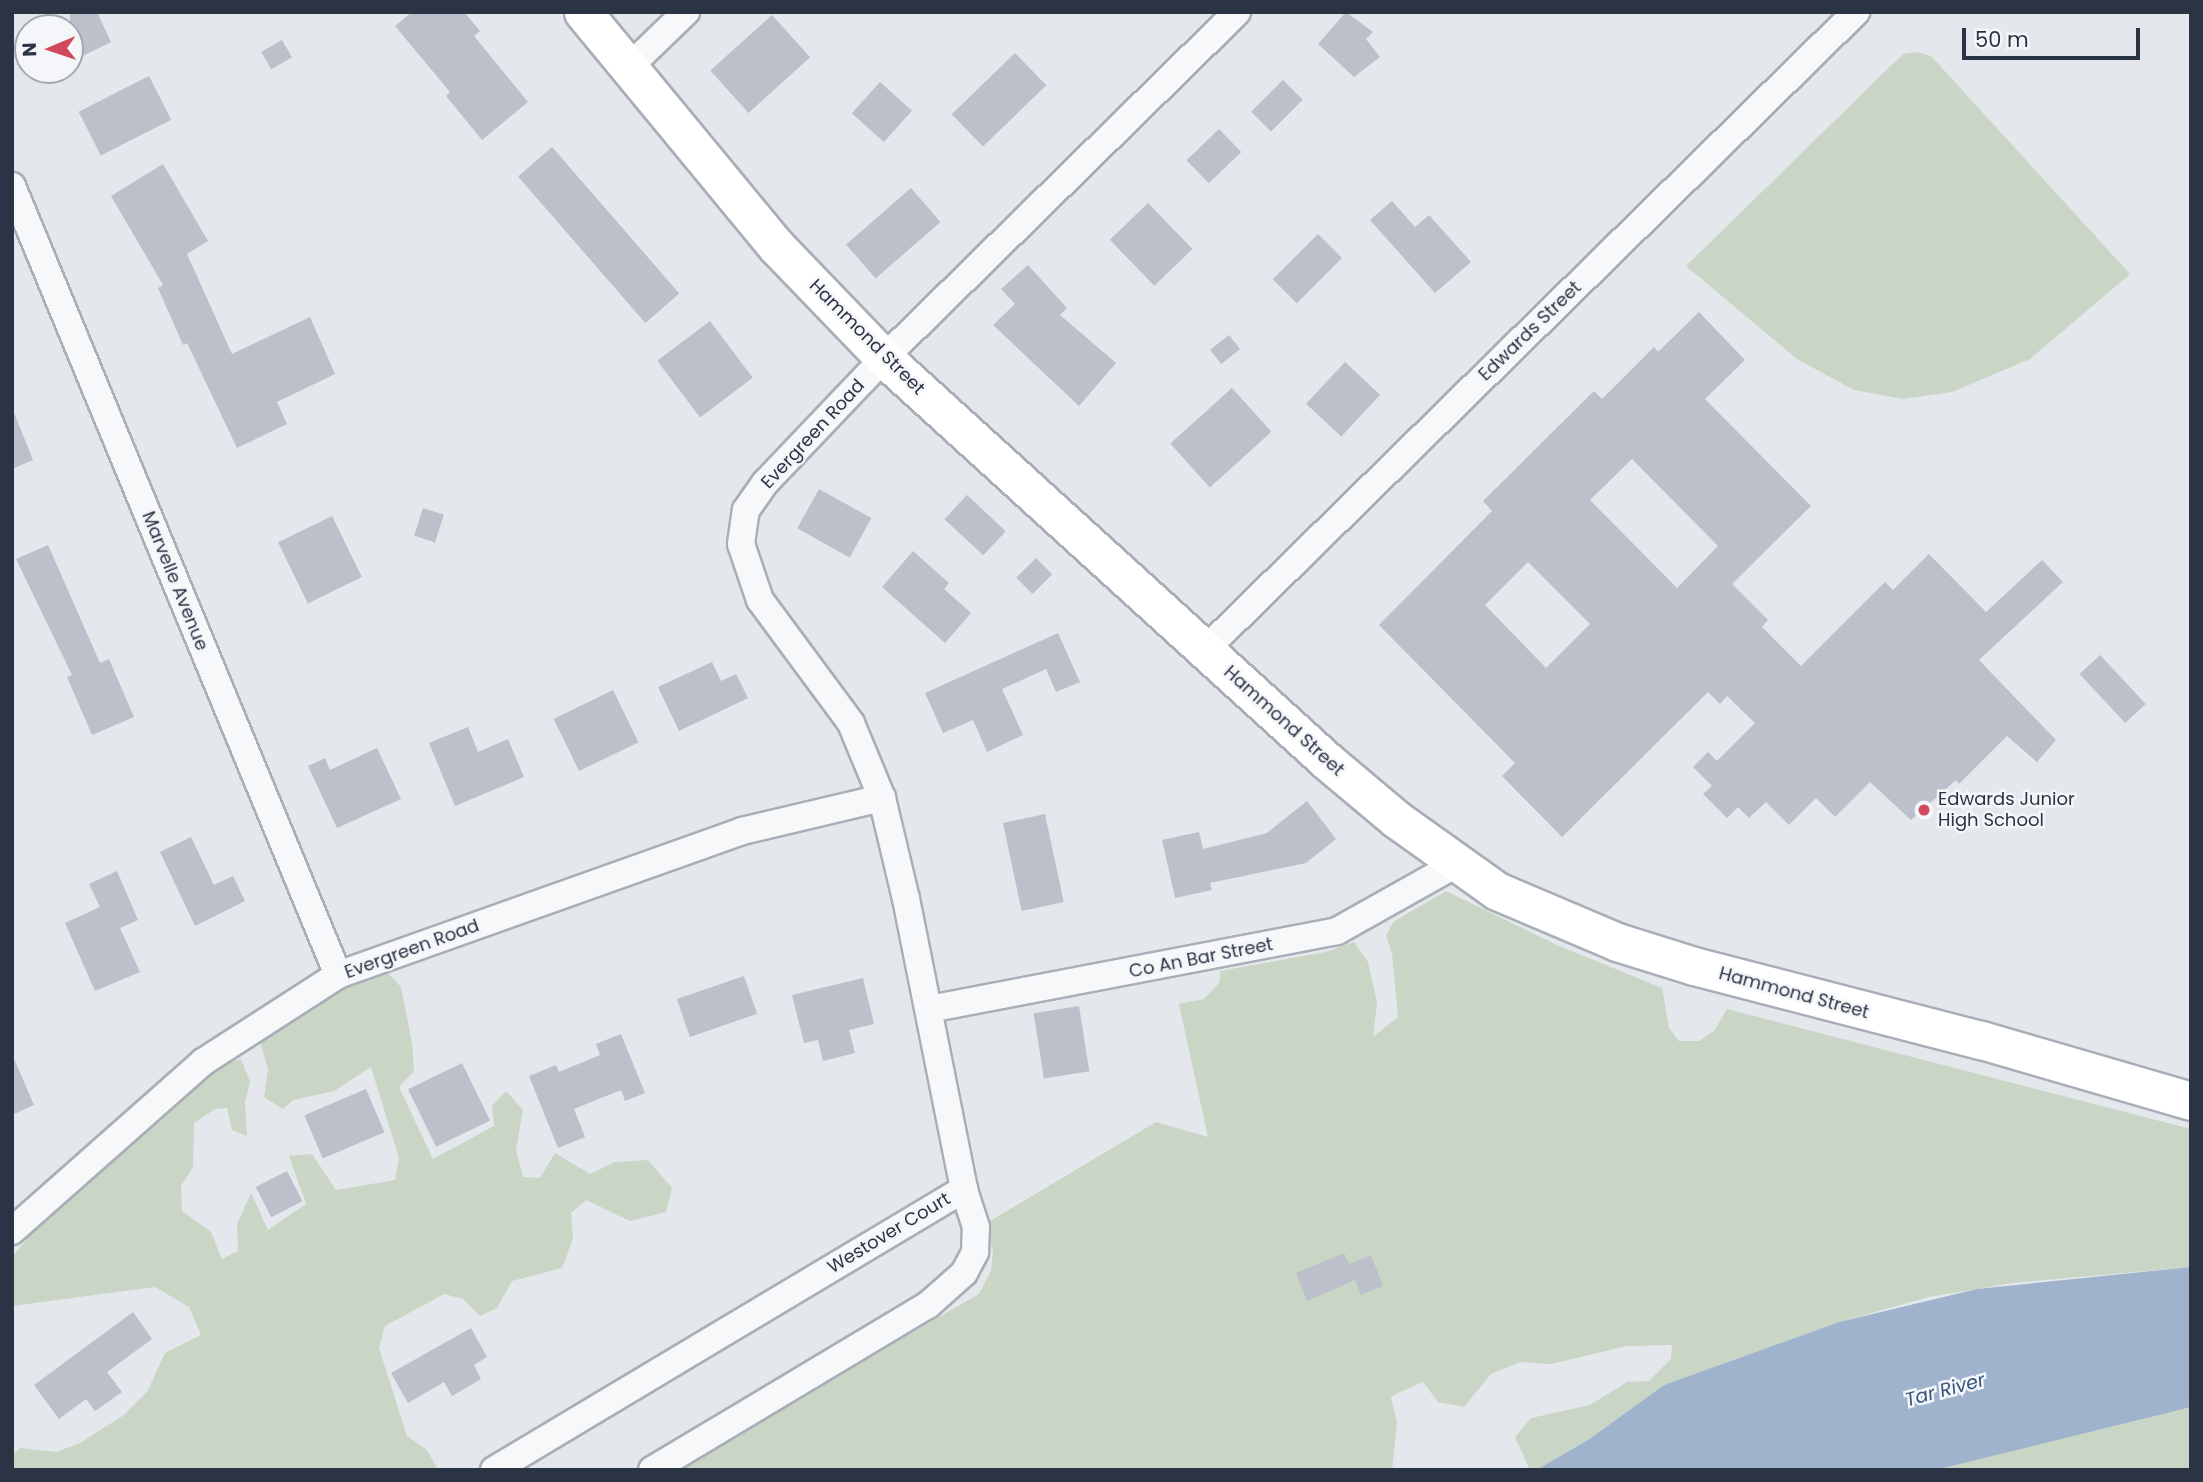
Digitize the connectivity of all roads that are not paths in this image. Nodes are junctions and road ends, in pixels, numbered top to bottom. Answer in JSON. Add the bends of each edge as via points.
{"nodes":[{"id":1,"x":583,"y":12,"type":"edge"},
{"id":2,"x":686,"y":12,"type":"edge"},
{"id":3,"x":1237,"y":12,"type":"edge"},
{"id":4,"x":1856,"y":12,"type":"edge"},
{"id":5,"x":628,"y":68,"type":"junction"},
{"id":6,"x":12,"y":186,"type":"edge"},
{"id":7,"x":884,"y":358,"type":"junction"},
{"id":8,"x":1205,"y":650,"type":"junction"},
{"id":9,"x":881,"y":798,"type":"junction"},
{"id":10,"x":1458,"y":863,"type":"junction"},
{"id":11,"x":338,"y":975,"type":"junction"},
{"id":12,"x":929,"y":1009,"type":"junction"},
{"id":13,"x":2191,"y":1101,"type":"edge"},
{"id":14,"x":964,"y":1189,"type":"junction"},
{"id":15,"x":12,"y":1231,"type":"edge"},
{"id":16,"x":494,"y":1470,"type":"edge"},
{"id":17,"x":652,"y":1470,"type":"edge"}],
"edges":[{"from":1,"to":5,"type":"street","name":"Hammond Street"},
{"from":2,"to":5,"type":"street"},
{"from":3,"to":7,"type":"street","name":"Evergreen Road"},
{"from":4,"to":8,"type":"street","name":"Edwards Street"},
{"from":5,"to":7,"type":"street","name":"Hammond Street","via":[[777,247]]},
{"from":6,"to":11,"type":"street","name":"Marvelle Avenue"},
{"from":7,"to":8,"type":"street","name":"Hammond Street"},
{"from":7,"to":9,"type":"street","name":"Evergreen Road","via":[[765,483],[746,510],[741,544],[760,600],[851,723]]},
{"from":8,"to":10,"type":"street","name":"Hammond Street","via":[[1327,761]]},
{"from":9,"to":11,"type":"street","name":"Evergreen Road","via":[[742,831]]},
{"from":9,"to":12,"type":"street","name":"Evergreen Road"},
{"from":10,"to":12,"type":"street","name":"Co An Bar Street","via":[[1337,931]]},
{"from":10,"to":13,"type":"street","name":"Hammond Street","via":[[1497,891],[1617,942]]},
{"from":11,"to":15,"type":"street","name":"Evergreen Road","via":[[203,1062]]},
{"from":12,"to":14,"type":"street","name":"Evergreen Road"},
{"from":14,"to":16,"type":"street","name":"Westover Court"},
{"from":14,"to":17,"type":"street","name":"Westover Court","via":[[976,1227],[975,1252],[946,1292]]}]}
